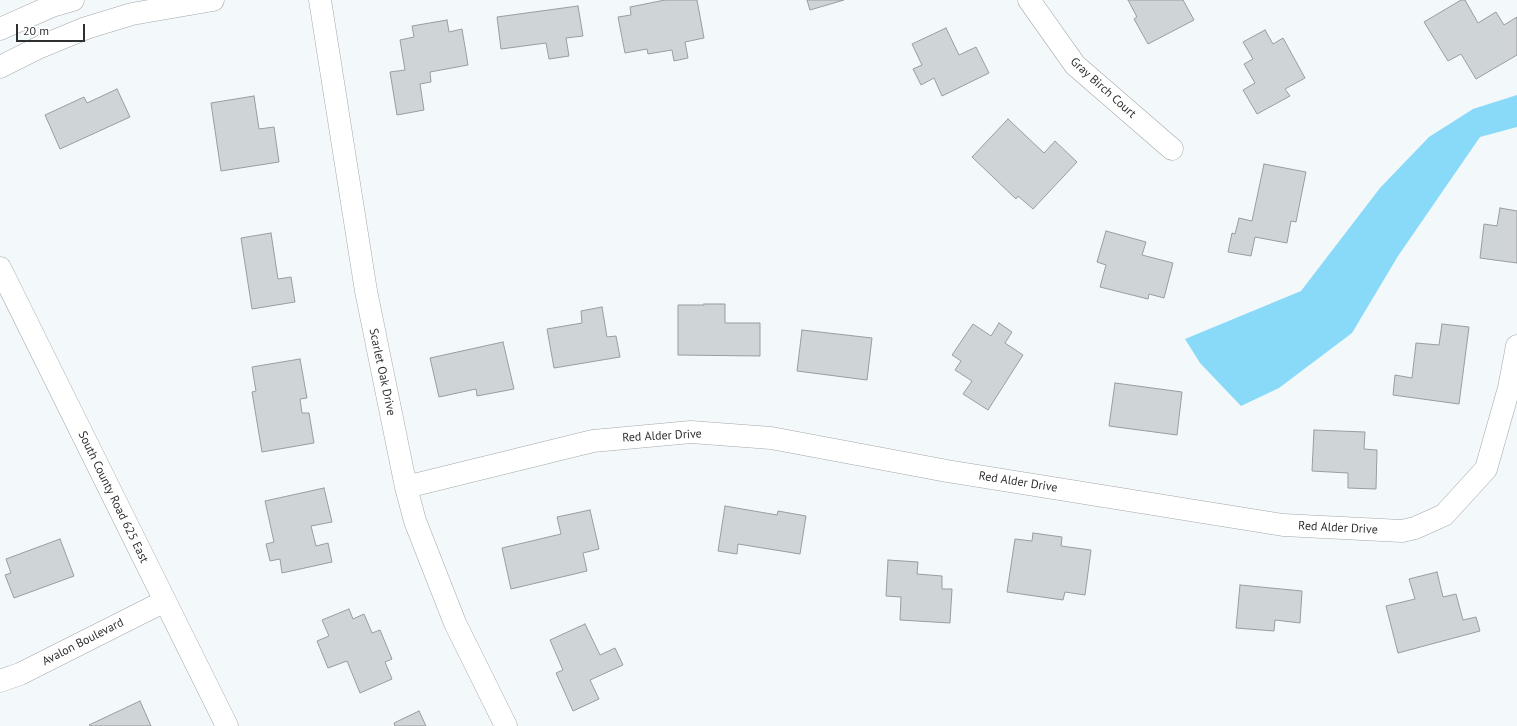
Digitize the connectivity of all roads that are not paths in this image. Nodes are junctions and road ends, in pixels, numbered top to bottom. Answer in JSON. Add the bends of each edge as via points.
{"nodes":[{"id":1,"x":73,"y":0,"type":"edge"},
{"id":2,"x":213,"y":0,"type":"edge"},
{"id":3,"x":320,"y":0,"type":"edge"},
{"id":4,"x":1029,"y":0,"type":"edge"},
{"id":5,"x":0,"y":29,"type":"edge"},
{"id":6,"x":0,"y":68,"type":"edge"},
{"id":7,"x":1172,"y":149,"type":"dead end"},
{"id":8,"x":0,"y":268,"type":"edge"},
{"id":9,"x":1517,"y":346,"type":"edge"},
{"id":10,"x":406,"y":487,"type":"junction"},
{"id":11,"x":165,"y":600,"type":"junction"},
{"id":12,"x":0,"y":681,"type":"edge"},
{"id":13,"x":227,"y":726,"type":"edge"},
{"id":14,"x":506,"y":726,"type":"edge"}],
"edges":[{"from":1,"to":5,"type":"street","via":[[52,6]]},
{"from":2,"to":6,"type":"street","via":[[132,14],[86,28],[40,47]]},
{"from":3,"to":10,"type":"street","name":"Scarlet Oak Drive","via":[[366,291]]},
{"from":4,"to":7,"type":"street","name":"Gray Birch Court","via":[[1075,65]]},
{"from":8,"to":11,"type":"street","name":"South County Road 625 East"},
{"from":9,"to":10,"type":"street","name":"Red Alder Drive","via":[[1509,388],[1486,469],[1444,515],[1415,528],[1402,530],[1283,525],[947,471],[771,438],[690,432],[593,441]]},
{"from":10,"to":14,"type":"street","name":"Scarlet Oak Drive","via":[[415,521],[455,623]]},
{"from":11,"to":12,"type":"street","name":"Avalon Boulevard","via":[[20,674]]},
{"from":11,"to":13,"type":"street","name":"South County Road 625 East"}]}
